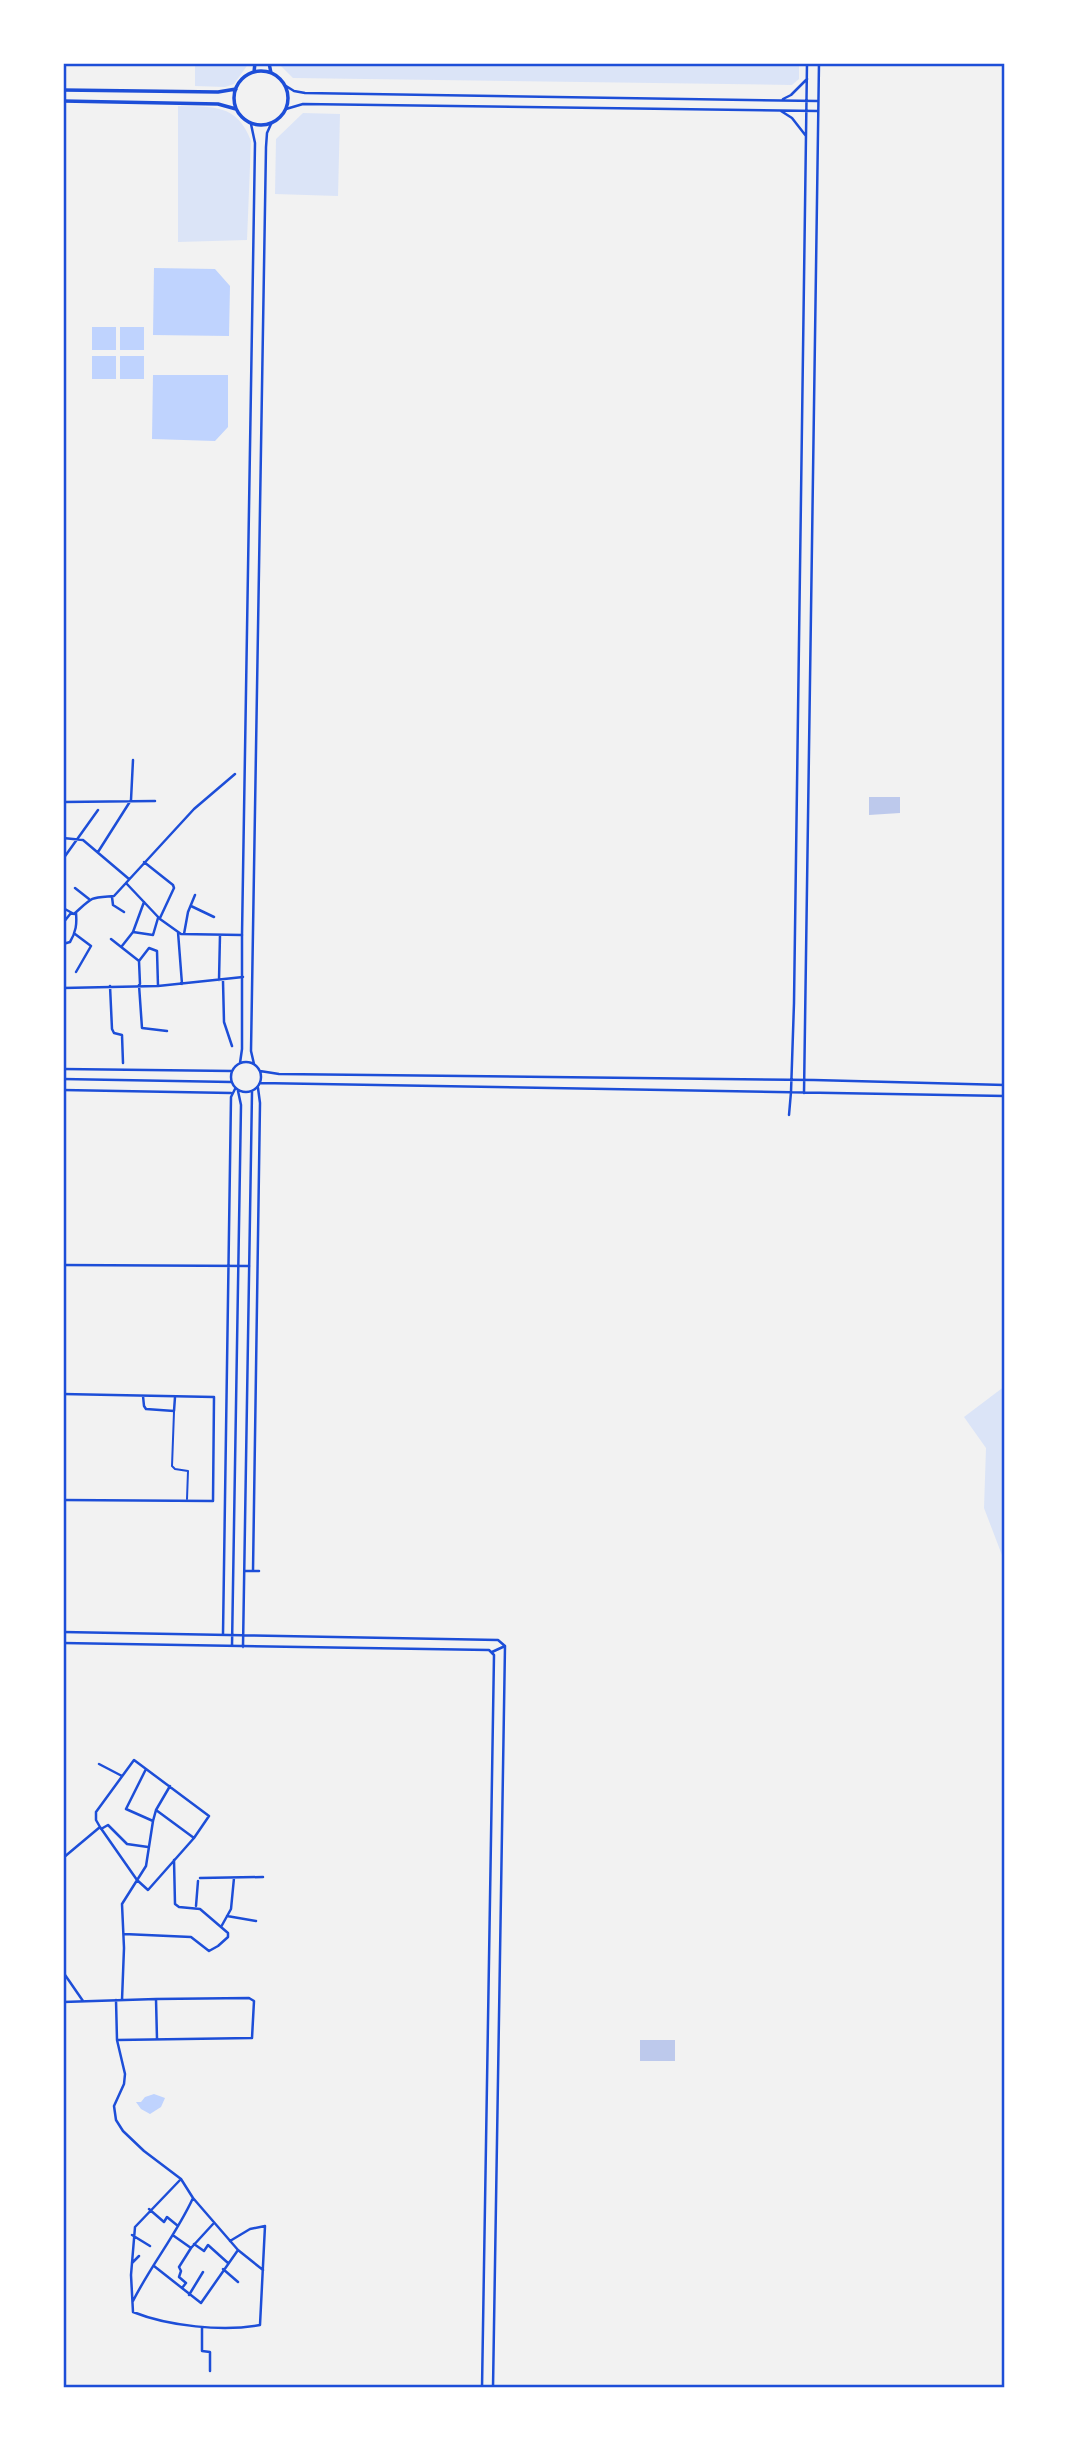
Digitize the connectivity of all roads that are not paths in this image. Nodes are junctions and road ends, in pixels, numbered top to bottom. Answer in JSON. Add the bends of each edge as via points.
{"nodes":[{"id":1,"x":255,"y":63,"type":"edge"},
{"id":2,"x":269,"y":63,"type":"edge"},
{"id":3,"x":807,"y":63,"type":"edge"},
{"id":4,"x":819,"y":63,"type":"edge"},
{"id":5,"x":254,"y":72,"type":"junction"},
{"id":6,"x":271,"y":73,"type":"junction"},
{"id":7,"x":807,"y":79,"type":"junction"},
{"id":8,"x":286,"y":86,"type":"junction"},
{"id":9,"x":236,"y":89,"type":"junction"},
{"id":10,"x":63,"y":90,"type":"edge"},
{"id":11,"x":780,"y":100,"type":"junction"},
{"id":12,"x":63,"y":101,"type":"edge"},
{"id":13,"x":807,"y":101,"type":"junction"},
{"id":14,"x":818,"y":101,"type":"junction"},
{"id":15,"x":236,"y":109,"type":"junction"},
{"id":16,"x":286,"y":109,"type":"junction"},
{"id":17,"x":780,"y":111,"type":"junction"},
{"id":18,"x":807,"y":111,"type":"junction"},
{"id":19,"x":818,"y":111,"type":"junction"},
{"id":20,"x":251,"y":124,"type":"junction"},
{"id":21,"x":271,"y":124,"type":"junction"},
{"id":22,"x":806,"y":136,"type":"junction"},
{"id":23,"x":805,"y":247,"type":"junction"},
{"id":24,"x":815,"y":247,"type":"junction"},
{"id":25,"x":133,"y":760,"type":"dead end"},
{"id":26,"x":235,"y":774,"type":"dead end"},
{"id":27,"x":131,"y":800,"type":"junction"},
{"id":28,"x":155,"y":801,"type":"dead end"},
{"id":29,"x":63,"y":802,"type":"edge"},
{"id":30,"x":98,"y":810,"type":"dead end"},
{"id":31,"x":63,"y":838,"type":"edge"},
{"id":32,"x":78,"y":838,"type":"junction"},
{"id":33,"x":98,"y":852,"type":"junction"},
{"id":34,"x":63,"y":859,"type":"edge"},
{"id":35,"x":144,"y":862,"type":"junction"},
{"id":36,"x":128,"y":881,"type":"junction"},
{"id":37,"x":75,"y":888,"type":"dead end"},
{"id":38,"x":195,"y":895,"type":"dead end"},
{"id":39,"x":112,"y":897,"type":"junction"},
{"id":40,"x":90,"y":900,"type":"junction"},
{"id":41,"x":144,"y":902,"type":"junction"},
{"id":42,"x":191,"y":906,"type":"junction"},
{"id":43,"x":243,"y":907,"type":"junction"},
{"id":44,"x":254,"y":907,"type":"junction"},
{"id":45,"x":63,"y":908,"type":"edge"},
{"id":46,"x":124,"y":912,"type":"dead end"},
{"id":47,"x":76,"y":913,"type":"junction"},
{"id":48,"x":71,"y":914,"type":"junction"},
{"id":49,"x":214,"y":917,"type":"dead end"},
{"id":50,"x":159,"y":918,"type":"junction"},
{"id":51,"x":63,"y":923,"type":"edge"},
{"id":52,"x":133,"y":932,"type":"junction"},
{"id":53,"x":178,"y":932,"type":"junction"},
{"id":54,"x":75,"y":934,"type":"junction"},
{"id":55,"x":184,"y":934,"type":"junction"},
{"id":56,"x":220,"y":934,"type":"junction"},
{"id":57,"x":242,"y":935,"type":"junction"},
{"id":58,"x":111,"y":939,"type":"dead end"},
{"id":59,"x":63,"y":943,"type":"edge"},
{"id":60,"x":122,"y":946,"type":"junction"},
{"id":61,"x":139,"y":961,"type":"junction"},
{"id":62,"x":76,"y":972,"type":"dead end"},
{"id":63,"x":243,"y":978,"type":"junction"},
{"id":64,"x":221,"y":980,"type":"junction"},
{"id":65,"x":182,"y":984,"type":"junction"},
{"id":66,"x":110,"y":986,"type":"junction"},
{"id":67,"x":140,"y":986,"type":"junction"},
{"id":68,"x":158,"y":986,"type":"junction"},
{"id":69,"x":63,"y":988,"type":"edge"},
{"id":70,"x":794,"y":1003,"type":"junction"},
{"id":71,"x":805,"y":1004,"type":"junction"},
{"id":72,"x":167,"y":1031,"type":"dead end"},
{"id":73,"x":232,"y":1046,"type":"dead end"},
{"id":74,"x":123,"y":1063,"type":"dead end"},
{"id":75,"x":240,"y":1063,"type":"junction"},
{"id":76,"x":254,"y":1064,"type":"junction"},
{"id":77,"x":63,"y":1069,"type":"edge"},
{"id":78,"x":232,"y":1071,"type":"junction"},
{"id":79,"x":260,"y":1072,"type":"junction"},
{"id":80,"x":63,"y":1079,"type":"edge"},
{"id":81,"x":791,"y":1080,"type":"junction"},
{"id":82,"x":804,"y":1080,"type":"junction"},
{"id":83,"x":231,"y":1082,"type":"junction"},
{"id":84,"x":260,"y":1083,"type":"junction"},
{"id":85,"x":1005,"y":1085,"type":"edge"},
{"id":86,"x":258,"y":1088,"type":"junction"},
{"id":87,"x":63,"y":1090,"type":"edge"},
{"id":88,"x":237,"y":1090,"type":"junction"},
{"id":89,"x":252,"y":1092,"type":"junction"},
{"id":90,"x":791,"y":1092,"type":"junction"},
{"id":91,"x":231,"y":1093,"type":"junction"},
{"id":92,"x":804,"y":1093,"type":"junction"},
{"id":93,"x":1005,"y":1096,"type":"edge"},
{"id":94,"x":789,"y":1115,"type":"dead end"},
{"id":95,"x":63,"y":1265,"type":"edge"},
{"id":96,"x":229,"y":1266,"type":"junction"},
{"id":97,"x":239,"y":1266,"type":"junction"},
{"id":98,"x":249,"y":1266,"type":"junction"},
{"id":99,"x":63,"y":1394,"type":"edge"},
{"id":100,"x":143,"y":1395,"type":"junction"},
{"id":101,"x":175,"y":1396,"type":"junction"},
{"id":102,"x":174,"y":1411,"type":"junction"},
{"id":103,"x":63,"y":1500,"type":"edge"},
{"id":104,"x":187,"y":1501,"type":"junction"},
{"id":105,"x":246,"y":1521,"type":"junction"},
{"id":106,"x":254,"y":1521,"type":"junction"},
{"id":107,"x":245,"y":1571,"type":"junction"},
{"id":108,"x":253,"y":1571,"type":"junction"},
{"id":109,"x":259,"y":1571,"type":"dead end"},
{"id":110,"x":63,"y":1632,"type":"edge"},
{"id":111,"x":223,"y":1634,"type":"junction"},
{"id":112,"x":233,"y":1634,"type":"junction"},
{"id":113,"x":244,"y":1634,"type":"junction"},
{"id":114,"x":63,"y":1643,"type":"edge"},
{"id":115,"x":232,"y":1646,"type":"junction"},
{"id":116,"x":505,"y":1646,"type":"junction"},
{"id":117,"x":243,"y":1647,"type":"junction"},
{"id":118,"x":492,"y":1652,"type":"junction"},
{"id":119,"x":99,"y":1764,"type":"dead end"},
{"id":120,"x":146,"y":1769,"type":"junction"},
{"id":121,"x":122,"y":1776,"type":"junction"},
{"id":122,"x":170,"y":1786,"type":"junction"},
{"id":123,"x":156,"y":1810,"type":"junction"},
{"id":124,"x":153,"y":1821,"type":"junction"},
{"id":125,"x":101,"y":1828,"type":"junction"},
{"id":126,"x":194,"y":1838,"type":"junction"},
{"id":127,"x":148,"y":1847,"type":"junction"},
{"id":128,"x":63,"y":1858,"type":"edge"},
{"id":129,"x":174,"y":1860,"type":"junction"},
{"id":130,"x":263,"y":1877,"type":"dead end"},
{"id":131,"x":234,"y":1878,"type":"junction"},
{"id":132,"x":138,"y":1880,"type":"junction"},
{"id":133,"x":196,"y":1908,"type":"junction"},
{"id":134,"x":227,"y":1916,"type":"junction"},
{"id":135,"x":256,"y":1921,"type":"dead end"},
{"id":136,"x":221,"y":1927,"type":"junction"},
{"id":137,"x":124,"y":1934,"type":"junction"},
{"id":138,"x":63,"y":1972,"type":"edge"},
{"id":139,"x":156,"y":1999,"type":"junction"},
{"id":140,"x":116,"y":2000,"type":"junction"},
{"id":141,"x":122,"y":2000,"type":"junction"},
{"id":142,"x":83,"y":2001,"type":"junction"},
{"id":143,"x":63,"y":2002,"type":"edge"},
{"id":144,"x":157,"y":2039,"type":"junction"},
{"id":145,"x":117,"y":2040,"type":"junction"},
{"id":146,"x":181,"y":2179,"type":"junction"},
{"id":147,"x":193,"y":2198,"type":"junction"},
{"id":148,"x":149,"y":2209,"type":"junction"},
{"id":149,"x":213,"y":2224,"type":"junction"},
{"id":150,"x":179,"y":2227,"type":"junction"},
{"id":151,"x":132,"y":2235,"type":"junction"},
{"id":152,"x":174,"y":2236,"type":"junction"},
{"id":153,"x":230,"y":2241,"type":"junction"},
{"id":154,"x":150,"y":2246,"type":"dead end"},
{"id":155,"x":192,"y":2246,"type":"junction"},
{"id":156,"x":238,"y":2250,"type":"junction"},
{"id":157,"x":139,"y":2256,"type":"dead end"},
{"id":158,"x":132,"y":2263,"type":"junction"},
{"id":159,"x":228,"y":2263,"type":"junction"},
{"id":160,"x":154,"y":2266,"type":"junction"},
{"id":161,"x":223,"y":2269,"type":"junction"},
{"id":162,"x":263,"y":2270,"type":"junction"},
{"id":163,"x":204,"y":2272,"type":"dead end"},
{"id":164,"x":237,"y":2282,"type":"dead end"},
{"id":165,"x":182,"y":2288,"type":"junction"},
{"id":166,"x":189,"y":2295,"type":"junction"},
{"id":167,"x":133,"y":2301,"type":"junction"},
{"id":168,"x":202,"y":2328,"type":"junction"},
{"id":169,"x":210,"y":2371,"type":"dead end"},
{"id":170,"x":482,"y":2388,"type":"edge"},
{"id":171,"x":493,"y":2388,"type":"edge"}],
"edges":[{"from":1,"to":5,"type":"main road"},
{"from":2,"to":6,"type":"main road"},
{"from":3,"to":7,"type":"street"},
{"from":4,"to":14,"type":"street"},
{"from":5,"to":6,"type":"main road"},
{"from":5,"to":9,"type":"main road"},
{"from":6,"to":8,"type":"main road"},
{"from":7,"to":11,"type":"street"},
{"from":7,"to":13,"type":"street"},
{"from":8,"to":11,"type":"street","via":[[305,93]]},
{"from":8,"to":16,"type":"main road"},
{"from":9,"to":10,"type":"main road"},
{"from":9,"to":15,"type":"main road"},
{"from":11,"to":13,"type":"street"},
{"from":12,"to":15,"type":"main road","via":[[218,104]]},
{"from":13,"to":14,"type":"street"},
{"from":13,"to":18,"type":"street"},
{"from":14,"to":19,"type":"street"},
{"from":15,"to":20,"type":"main road"},
{"from":16,"to":17,"type":"street","via":[[303,104]]},
{"from":16,"to":21,"type":"main road"},
{"from":17,"to":18,"type":"street"},
{"from":17,"to":22,"type":"street"},
{"from":18,"to":19,"type":"street"},
{"from":18,"to":22,"type":"street"},
{"from":19,"to":24,"type":"street"},
{"from":20,"to":21,"type":"main road"},
{"from":20,"to":43,"type":"street","via":[[255,144]]},
{"from":21,"to":44,"type":"street","via":[[265,169]]},
{"from":22,"to":23,"type":"street"},
{"from":23,"to":24,"type":"street"},
{"from":23,"to":70,"type":"street"},
{"from":24,"to":71,"type":"street"},
{"from":25,"to":27,"type":"street"},
{"from":26,"to":35,"type":"street"},
{"from":27,"to":28,"type":"street"},
{"from":27,"to":29,"type":"street"},
{"from":27,"to":33,"type":"street"},
{"from":30,"to":32,"type":"street"},
{"from":31,"to":32,"type":"street"},
{"from":32,"to":33,"type":"street"},
{"from":32,"to":34,"type":"street"},
{"from":33,"to":36,"type":"street"},
{"from":35,"to":36,"type":"street"},
{"from":35,"to":50,"type":"street","via":[[174,888]]},
{"from":36,"to":39,"type":"street"},
{"from":36,"to":41,"type":"street"},
{"from":37,"to":40,"type":"street"},
{"from":38,"to":42,"type":"street"},
{"from":39,"to":40,"type":"street","via":[[98,895]]},
{"from":39,"to":46,"type":"street","via":[[113,905]]},
{"from":40,"to":47,"type":"street"},
{"from":41,"to":50,"type":"street"},
{"from":41,"to":52,"type":"street"},
{"from":42,"to":49,"type":"street"},
{"from":42,"to":55,"type":"street"},
{"from":43,"to":44,"type":"street"},
{"from":43,"to":57,"type":"street"},
{"from":44,"to":76,"type":"street"},
{"from":45,"to":48,"type":"street"},
{"from":47,"to":48,"type":"street"},
{"from":47,"to":54,"type":"street"},
{"from":48,"to":51,"type":"street"},
{"from":50,"to":52,"type":"street","via":[[154,935]]},
{"from":50,"to":53,"type":"street"},
{"from":52,"to":60,"type":"street"},
{"from":53,"to":55,"type":"street"},
{"from":53,"to":65,"type":"street"},
{"from":54,"to":59,"type":"street"},
{"from":54,"to":62,"type":"street","via":[[91,946]]},
{"from":55,"to":56,"type":"street"},
{"from":56,"to":57,"type":"street"},
{"from":56,"to":64,"type":"street"},
{"from":57,"to":63,"type":"street"},
{"from":58,"to":60,"type":"street"},
{"from":60,"to":61,"type":"street"},
{"from":61,"to":67,"type":"street"},
{"from":61,"to":68,"type":"street","via":[[146,949],[157,951]]},
{"from":63,"to":64,"type":"street"},
{"from":63,"to":75,"type":"street"},
{"from":64,"to":65,"type":"street"},
{"from":64,"to":73,"type":"street","via":[[224,1022]]},
{"from":65,"to":68,"type":"street"},
{"from":66,"to":67,"type":"street"},
{"from":66,"to":69,"type":"street"},
{"from":66,"to":74,"type":"street","via":[[112,1029],[122,1035]]},
{"from":67,"to":68,"type":"street"},
{"from":67,"to":72,"type":"street","via":[[142,1028]]},
{"from":70,"to":71,"type":"street"},
{"from":70,"to":81,"type":"street"},
{"from":71,"to":82,"type":"street"},
{"from":75,"to":76,"type":"street"},
{"from":75,"to":78,"type":"street"},
{"from":76,"to":79,"type":"street"},
{"from":77,"to":78,"type":"street"},
{"from":78,"to":83,"type":"street"},
{"from":79,"to":81,"type":"street"},
{"from":79,"to":84,"type":"street"},
{"from":80,"to":83,"type":"street"},
{"from":81,"to":82,"type":"street"},
{"from":81,"to":90,"type":"street"},
{"from":82,"to":85,"type":"street"},
{"from":82,"to":92,"type":"street"},
{"from":83,"to":88,"type":"street"},
{"from":84,"to":86,"type":"street"},
{"from":84,"to":90,"type":"street"},
{"from":86,"to":89,"type":"street"},
{"from":86,"to":106,"type":"street"},
{"from":87,"to":91,"type":"street"},
{"from":88,"to":89,"type":"street"},
{"from":88,"to":91,"type":"street"},
{"from":88,"to":97,"type":"street","via":[[241,1105]]},
{"from":89,"to":98,"type":"street"},
{"from":90,"to":92,"type":"street"},
{"from":90,"to":94,"type":"street"},
{"from":91,"to":96,"type":"street"},
{"from":92,"to":93,"type":"street"},
{"from":95,"to":96,"type":"street"},
{"from":96,"to":97,"type":"street"},
{"from":96,"to":111,"type":"street"},
{"from":97,"to":98,"type":"street"},
{"from":97,"to":112,"type":"street"},
{"from":98,"to":105,"type":"street"},
{"from":99,"to":100,"type":"street"},
{"from":100,"to":101,"type":"street"},
{"from":100,"to":102,"type":"street","via":[[146,1409]]},
{"from":101,"to":102,"type":"street"},
{"from":101,"to":104,"type":"street","via":[[214,1397],[213,1501]]},
{"from":102,"to":104,"type":"street","via":[[172,1466],[187,1471]]},
{"from":103,"to":104,"type":"street"},
{"from":105,"to":106,"type":"street"},
{"from":105,"to":107,"type":"street"},
{"from":106,"to":108,"type":"street"},
{"from":107,"to":108,"type":"street"},
{"from":107,"to":113,"type":"street"},
{"from":108,"to":109,"type":"street"},
{"from":110,"to":111,"type":"street"},
{"from":111,"to":112,"type":"street"},
{"from":112,"to":113,"type":"street"},
{"from":112,"to":115,"type":"street"},
{"from":113,"to":116,"type":"street","via":[[498,1640]]},
{"from":113,"to":117,"type":"street"},
{"from":114,"to":115,"type":"street"},
{"from":115,"to":117,"type":"street"},
{"from":116,"to":118,"type":"street"},
{"from":116,"to":171,"type":"street"},
{"from":117,"to":118,"type":"street"},
{"from":118,"to":170,"type":"street"},
{"from":119,"to":121,"type":"street"},
{"from":120,"to":121,"type":"street","via":[[134,1760]]},
{"from":120,"to":122,"type":"street"},
{"from":120,"to":124,"type":"street","via":[[126,1809]]},
{"from":121,"to":125,"type":"street","via":[[96,1812]]},
{"from":122,"to":123,"type":"street"},
{"from":122,"to":126,"type":"street","via":[[209,1816]]},
{"from":123,"to":124,"type":"street"},
{"from":123,"to":126,"type":"street"},
{"from":124,"to":127,"type":"street"},
{"from":125,"to":127,"type":"street","via":[[108,1825],[127,1844]]},
{"from":125,"to":128,"type":"street"},
{"from":125,"to":132,"type":"street"},
{"from":126,"to":129,"type":"street"},
{"from":127,"to":132,"type":"street","via":[[146,1866]]},
{"from":129,"to":132,"type":"street","via":[[151,1889]]},
{"from":129,"to":133,"type":"street","via":[[175,1904]]},
{"from":130,"to":131,"type":"street"},
{"from":131,"to":133,"type":"street","via":[[199,1880]]},
{"from":131,"to":134,"type":"street"},
{"from":132,"to":137,"type":"street","via":[[123,1900]]},
{"from":133,"to":136,"type":"street"},
{"from":134,"to":135,"type":"street"},
{"from":134,"to":136,"type":"street"},
{"from":136,"to":137,"type":"street","via":[[229,1935],[209,1951],[191,1937]]},
{"from":137,"to":141,"type":"street"},
{"from":138,"to":142,"type":"street"},
{"from":139,"to":141,"type":"street"},
{"from":139,"to":144,"type":"street"},
{"from":139,"to":144,"type":"street","via":[[249,1998],[255,2004],[252,2038]]},
{"from":140,"to":141,"type":"street"},
{"from":140,"to":142,"type":"street"},
{"from":140,"to":145,"type":"street"},
{"from":142,"to":143,"type":"street"},
{"from":144,"to":145,"type":"street"},
{"from":145,"to":146,"type":"street","via":[[125,2074],[114,2106],[116,2120],[144,2151]]},
{"from":146,"to":147,"type":"street"},
{"from":146,"to":148,"type":"street"},
{"from":147,"to":149,"type":"street"},
{"from":147,"to":150,"type":"street"},
{"from":148,"to":150,"type":"street"},
{"from":148,"to":151,"type":"street"},
{"from":149,"to":153,"type":"street"},
{"from":149,"to":155,"type":"street"},
{"from":150,"to":152,"type":"street"},
{"from":151,"to":154,"type":"street"},
{"from":151,"to":158,"type":"street"},
{"from":152,"to":155,"type":"street"},
{"from":152,"to":160,"type":"street"},
{"from":153,"to":156,"type":"street"},
{"from":153,"to":162,"type":"street","via":[[265,2226]]},
{"from":155,"to":159,"type":"street","via":[[204,2251],[208,2245]]},
{"from":155,"to":165,"type":"street","via":[[179,2267],[179,2277],[186,2283]]},
{"from":156,"to":159,"type":"street"},
{"from":156,"to":162,"type":"street"},
{"from":157,"to":158,"type":"street"},
{"from":158,"to":167,"type":"street"},
{"from":159,"to":161,"type":"street"},
{"from":160,"to":165,"type":"street"},
{"from":160,"to":167,"type":"street"},
{"from":161,"to":164,"type":"street"},
{"from":161,"to":166,"type":"street","via":[[202,2303]]},
{"from":162,"to":168,"type":"street","via":[[260,2325]]},
{"from":163,"to":166,"type":"street"},
{"from":165,"to":166,"type":"street"},
{"from":167,"to":168,"type":"street","via":[[136,2314]]},
{"from":168,"to":169,"type":"street","via":[[202,2351],[210,2352]]}]}
